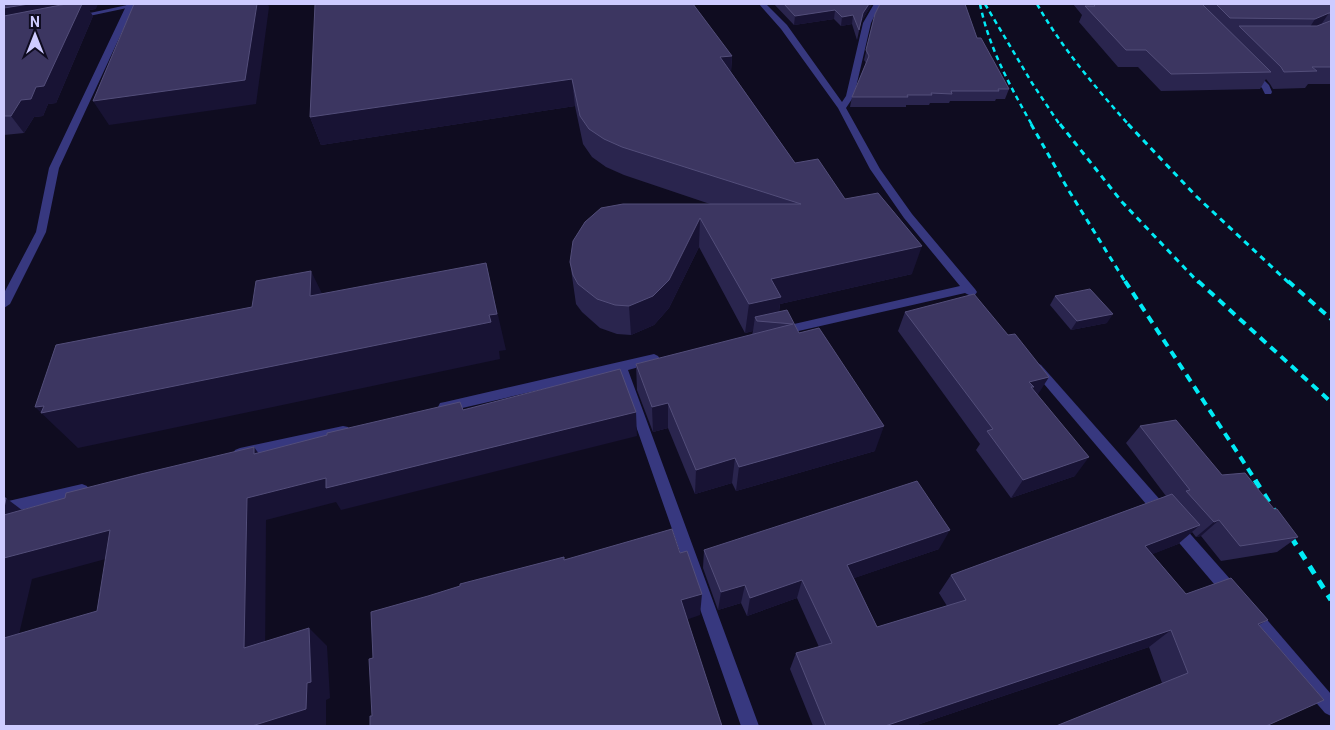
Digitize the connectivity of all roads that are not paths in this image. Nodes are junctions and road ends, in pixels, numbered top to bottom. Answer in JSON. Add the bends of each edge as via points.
{"nodes":[{"id":1,"x":142,"y":4,"type":"edge"},
{"id":2,"x":762,"y":4,"type":"edge"},
{"id":3,"x":877,"y":4,"type":"edge"},
{"id":4,"x":130,"y":6,"type":"junction"},
{"id":5,"x":67,"y":18,"type":"edge"},
{"id":6,"x":1244,"y":64,"type":"edge"},
{"id":7,"x":1268,"y":92,"type":"dead end"},
{"id":8,"x":842,"y":108,"type":"junction"},
{"id":9,"x":968,"y":288,"type":"junction"},
{"id":10,"x":981,"y":303,"type":"edge"},
{"id":11,"x":4,"y":304,"type":"edge"},
{"id":12,"x":766,"y":334,"type":"edge"},
{"id":13,"x":1026,"y":355,"type":"edge"},
{"id":14,"x":670,"y":356,"type":"edge"},
{"id":15,"x":621,"y":367,"type":"junction"},
{"id":16,"x":428,"y":411,"type":"edge"},
{"id":17,"x":351,"y":429,"type":"edge"},
{"id":18,"x":226,"y":457,"type":"edge"},
{"id":19,"x":91,"y":488,"type":"edge"},
{"id":20,"x":4,"y":508,"type":"edge"},
{"id":21,"x":1331,"y":707,"type":"edge"},
{"id":22,"x":750,"y":726,"type":"edge"}],
"edges":[{"from":1,"to":4,"type":"street"},
{"from":2,"to":8,"type":"street","via":[[784,27]]},
{"from":3,"to":8,"type":"street","via":[[867,22],[850,96]]},
{"from":4,"to":5,"type":"street"},
{"from":4,"to":11,"type":"street","via":[[54,168],[41,232]]},
{"from":6,"to":7,"type":"street"},
{"from":8,"to":9,"type":"street","via":[[886,185]]},
{"from":9,"to":10,"type":"street"},
{"from":9,"to":12,"type":"street"},
{"from":13,"to":21,"type":"street"},
{"from":14,"to":15,"type":"street"},
{"from":15,"to":16,"type":"street"},
{"from":15,"to":22,"type":"street"},
{"from":17,"to":18,"type":"street"},
{"from":19,"to":20,"type":"street"}]}
